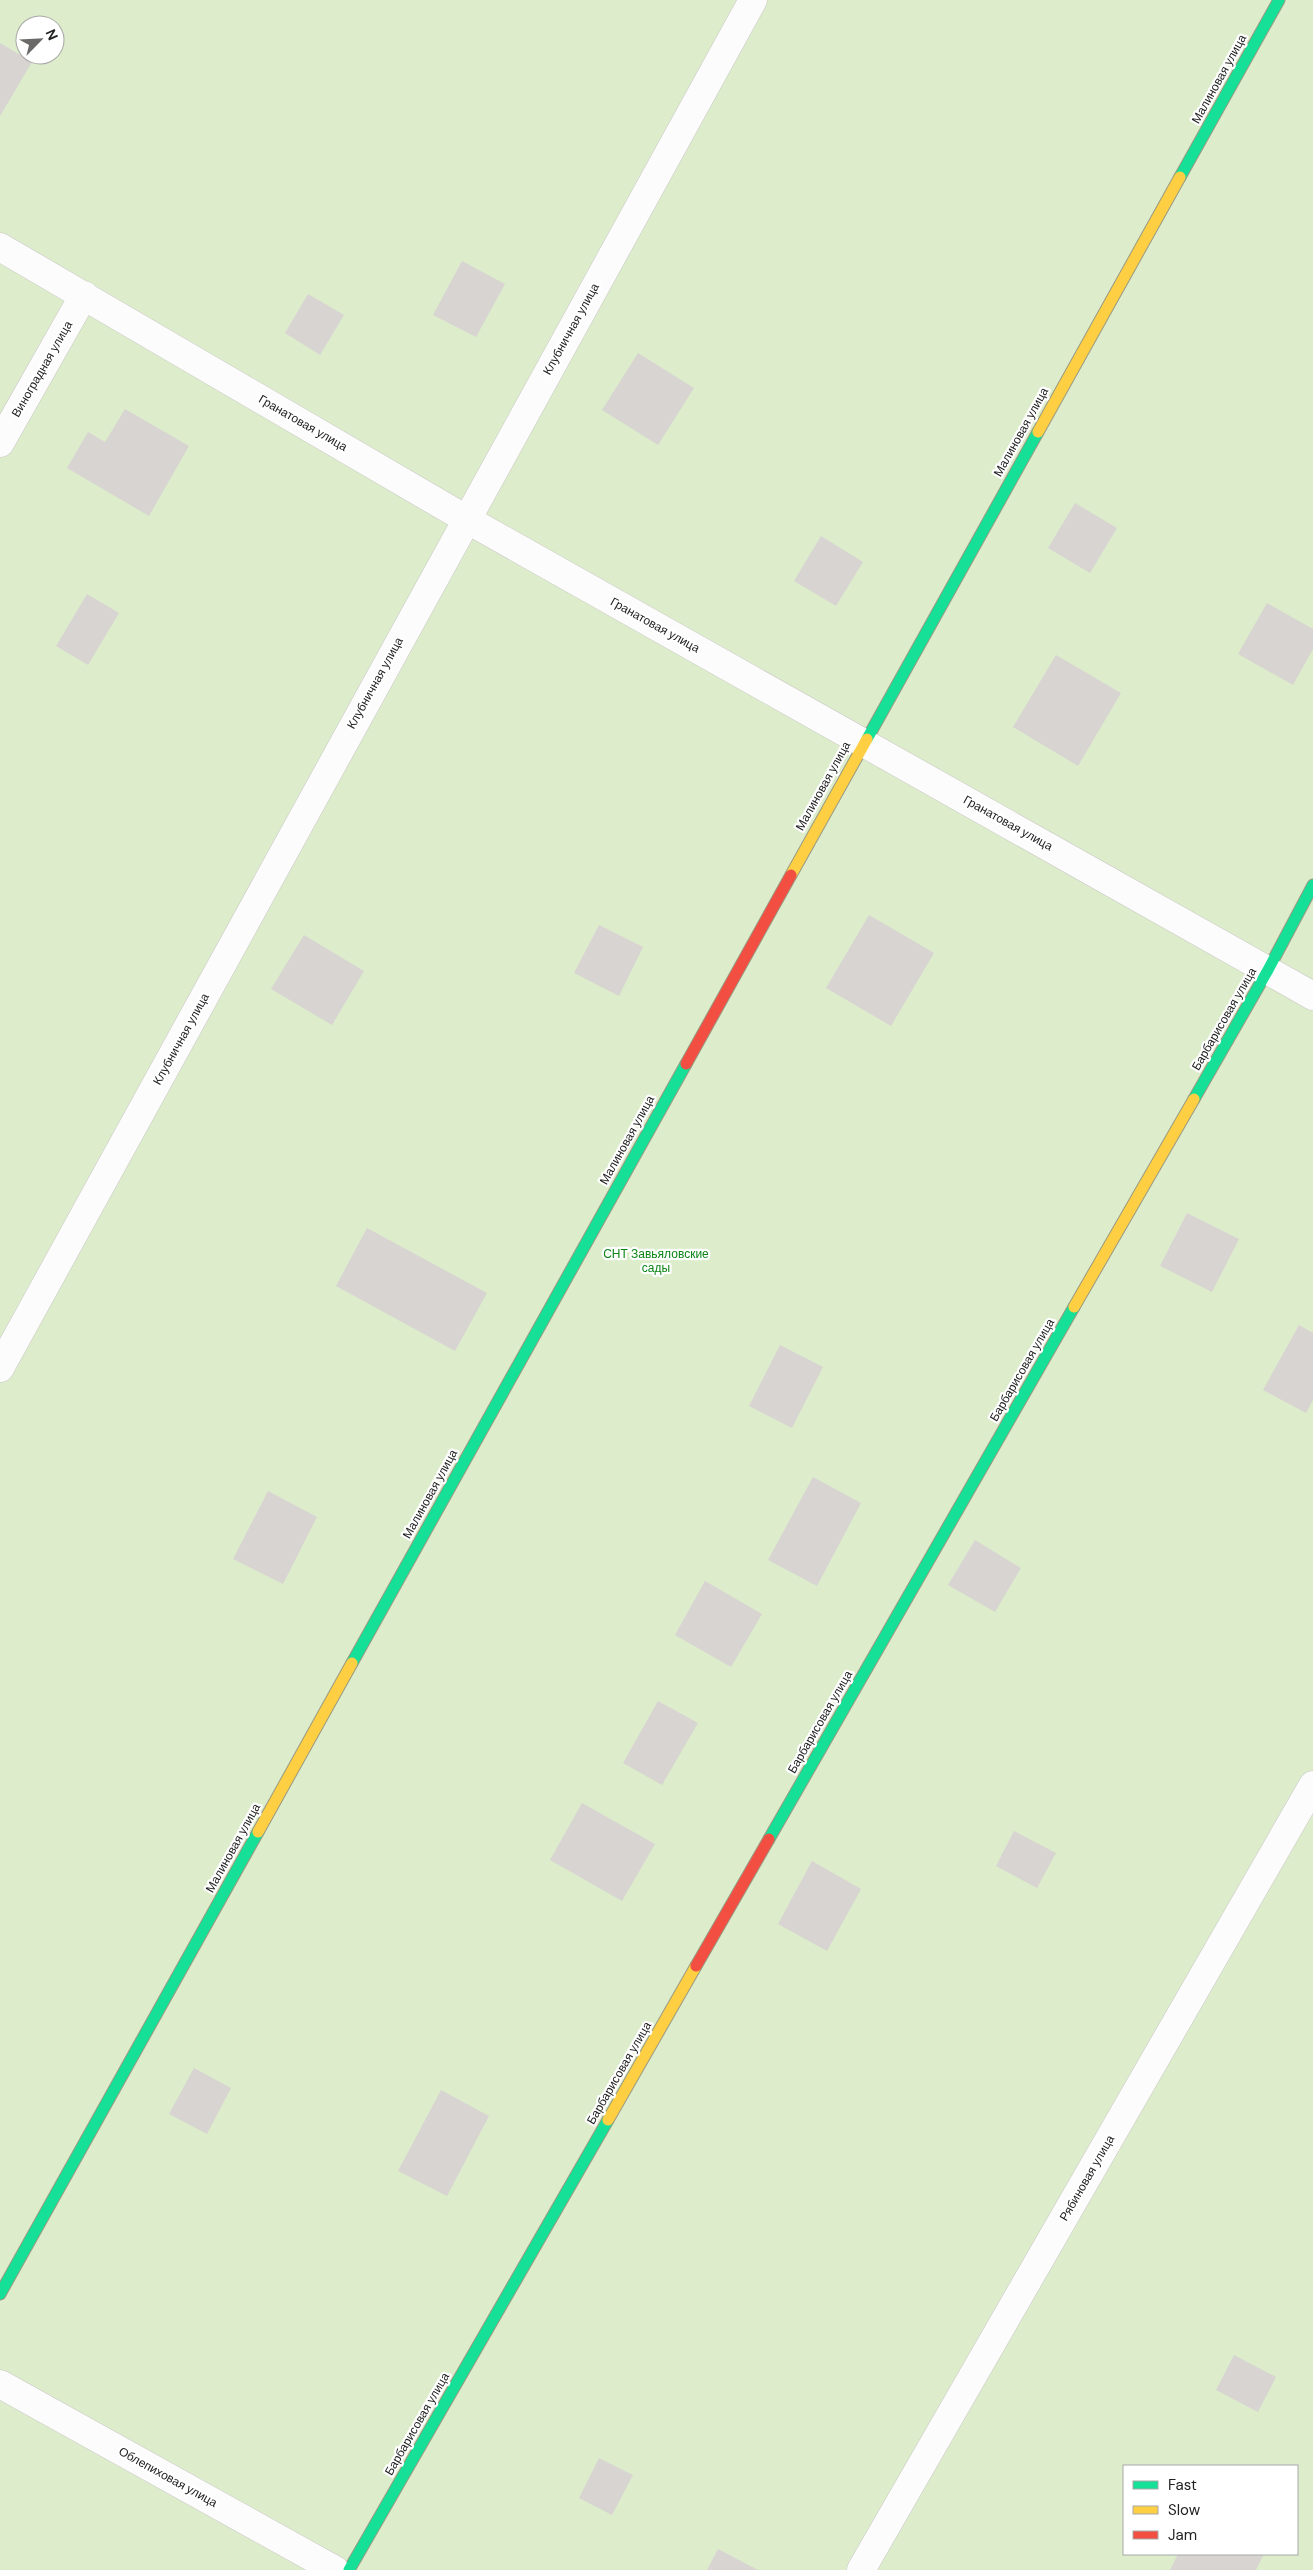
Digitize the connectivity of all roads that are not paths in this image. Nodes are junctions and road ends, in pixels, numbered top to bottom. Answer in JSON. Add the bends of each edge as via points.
{"nodes":[{"id":1,"x":753,"y":0,"type":"edge"},
{"id":2,"x":1279,"y":0,"type":"edge"},
{"id":3,"x":0,"y":247,"type":"edge"},
{"id":4,"x":84,"y":295,"type":"junction"},
{"id":5,"x":0,"y":443,"type":"edge"},
{"id":6,"x":466,"y":519,"type":"junction"},
{"id":7,"x":864,"y":742,"type":"junction"},
{"id":8,"x":1313,"y":885,"type":"edge"},
{"id":9,"x":1268,"y":970,"type":"junction"},
{"id":10,"x":1313,"y":996,"type":"edge"},
{"id":11,"x":0,"y":1368,"type":"edge"},
{"id":12,"x":1313,"y":1785,"type":"edge"},
{"id":13,"x":0,"y":2294,"type":"edge"},
{"id":14,"x":0,"y":2384,"type":"edge"},
{"id":15,"x":335,"y":2570,"type":"edge"},
{"id":16,"x":349,"y":2570,"type":"edge"},
{"id":17,"x":861,"y":2570,"type":"edge"}],
"edges":[{"from":1,"to":6,"type":"street","name":"Клубничная улица"},
{"from":2,"to":7,"type":"street","name":"Малиновая улица"},
{"from":3,"to":4,"type":"street","name":"Гранатовая улица"},
{"from":4,"to":5,"type":"street","name":"Виноградная улица"},
{"from":4,"to":6,"type":"street","name":"Гранатовая улица"},
{"from":6,"to":7,"type":"street","name":"Гранатовая улица"},
{"from":6,"to":11,"type":"street","name":"Клубничная улица"},
{"from":7,"to":9,"type":"street","name":"Гранатовая улица"},
{"from":7,"to":13,"type":"street","name":"Малиновая улица"},
{"from":8,"to":9,"type":"street","name":"Барбарисовая улица"},
{"from":9,"to":10,"type":"street","name":"Гранатовая улица"},
{"from":9,"to":16,"type":"street","name":"Барбарисовая улица"},
{"from":12,"to":17,"type":"street","name":"Рябиновая улица"},
{"from":14,"to":15,"type":"street","name":"Облепиховая улица"}]}
